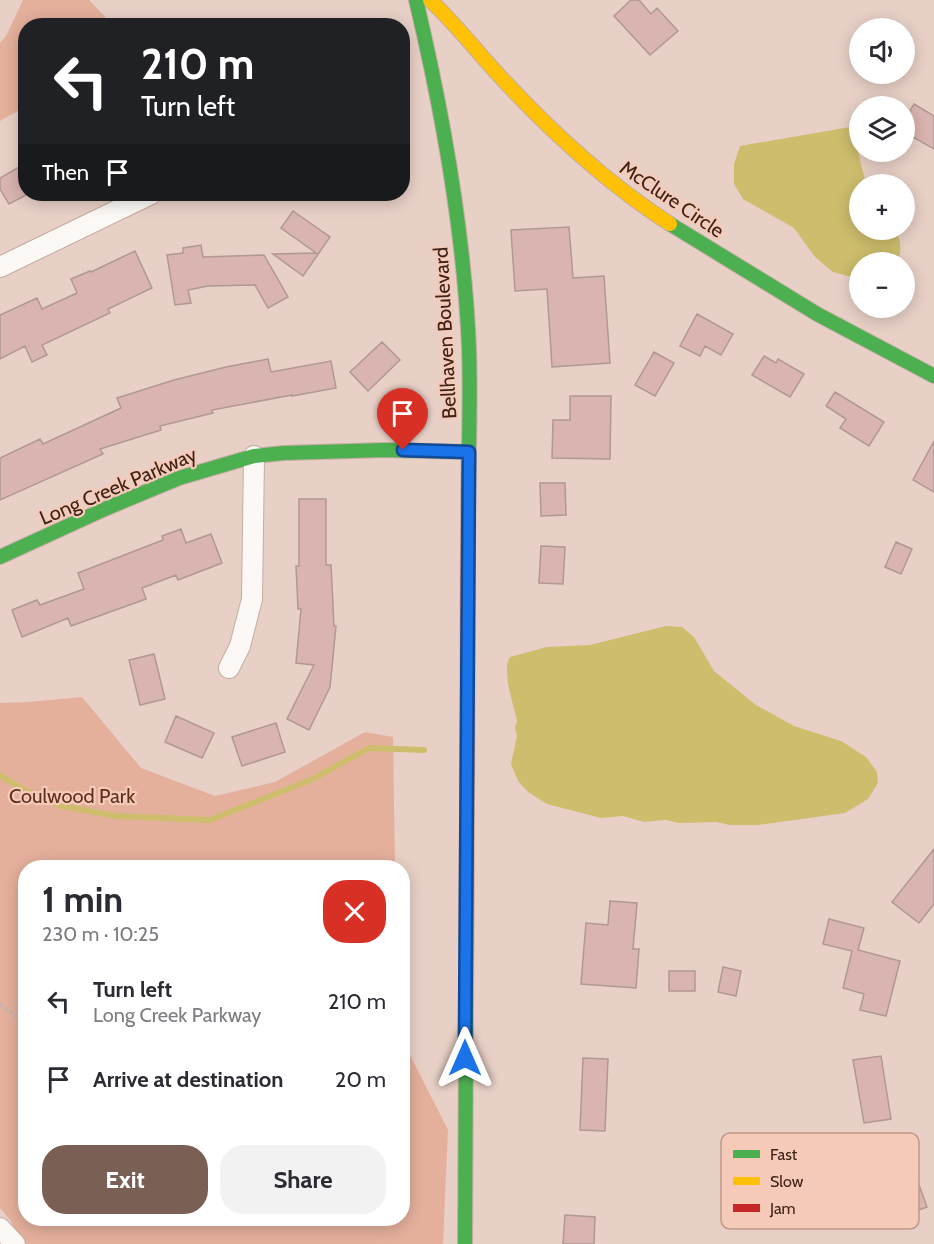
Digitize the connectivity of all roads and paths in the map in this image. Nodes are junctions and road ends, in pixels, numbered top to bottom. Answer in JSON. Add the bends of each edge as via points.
{"nodes":[{"id":1,"x":416,"y":0,"type":"edge"},
{"id":2,"x":430,"y":0,"type":"edge"},
{"id":3,"x":136,"y":201,"type":"edge"},
{"id":4,"x":0,"y":267,"type":"edge"},
{"id":5,"x":934,"y":376,"type":"edge"},
{"id":6,"x":469,"y":452,"type":"junction"},
{"id":7,"x":254,"y":456,"type":"junction"},
{"id":8,"x":0,"y":557,"type":"edge"},
{"id":9,"x":229,"y":668,"type":"dead end"},
{"id":10,"x":0,"y":1004,"type":"edge"},
{"id":11,"x":18,"y":1018,"type":"edge"},
{"id":12,"x":0,"y":1228,"type":"edge"},
{"id":13,"x":15,"y":1244,"type":"edge"},
{"id":14,"x":465,"y":1244,"type":"edge"}],
"edges":[{"from":1,"to":6,"type":"main road","name":"Bellhaven Boulevard","via":[[456,202],[469,349]]},
{"from":2,"to":5,"type":"main road","name":"McClure Circle","via":[[530,108],[613,184],[668,223],[818,314]]},
{"from":3,"to":4,"type":"street"},
{"from":6,"to":7,"type":"main road","name":"Long Creek Parkway","via":[[385,450]]},
{"from":6,"to":14,"type":"main road","name":"Bellhaven Boulevard"},
{"from":7,"to":8,"type":"main road","name":"Long Creek Parkway","via":[[179,478]]},
{"from":7,"to":9,"type":"street","via":[[252,599],[240,646]]},
{"from":10,"to":11,"type":"path"},
{"from":12,"to":13,"type":"street"}]}
